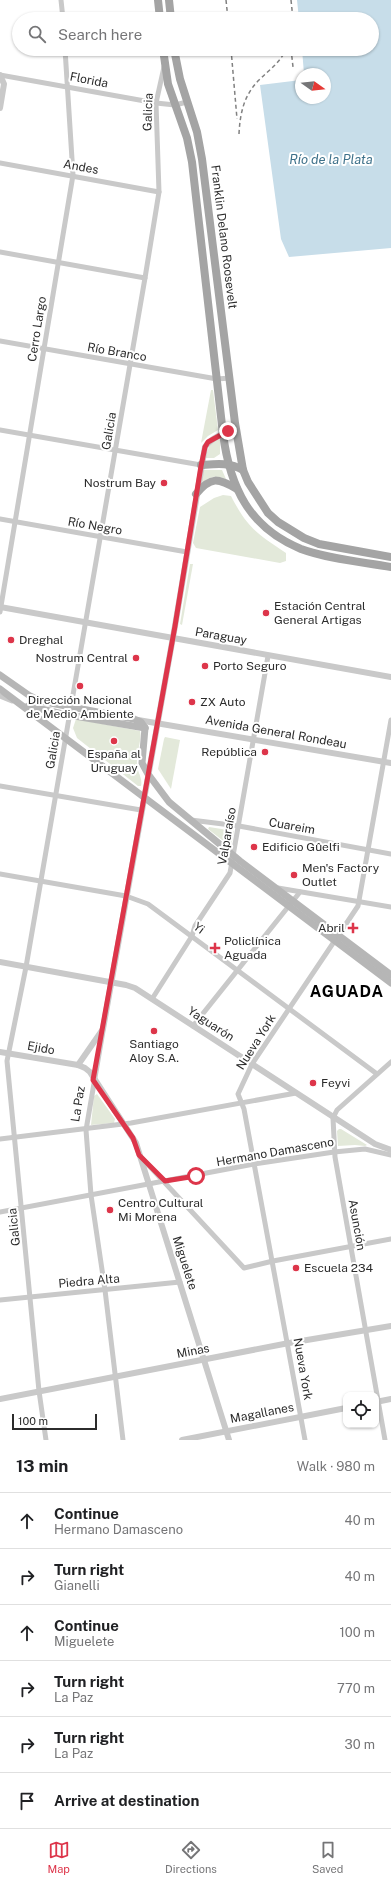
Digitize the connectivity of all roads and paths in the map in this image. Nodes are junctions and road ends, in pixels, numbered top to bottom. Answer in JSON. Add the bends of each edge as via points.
{"nodes":[{"id":1,"x":61,"y":0,"type":"edge"},
{"id":2,"x":158,"y":0,"type":"edge"},
{"id":3,"x":168,"y":0,"type":"edge"},
{"id":4,"x":62,"y":12,"type":"edge"},
{"id":5,"x":159,"y":12,"type":"edge"},
{"id":6,"x":170,"y":12,"type":"edge"},
{"id":7,"x":66,"y":56,"type":"edge"},
{"id":8,"x":164,"y":56,"type":"edge"},
{"id":9,"x":175,"y":56,"type":"edge"},
{"id":10,"x":165,"y":65,"type":"junction"},
{"id":11,"x":0,"y":75,"type":"edge"},
{"id":12,"x":68,"y":86,"type":"junction"},
{"id":13,"x":187,"y":102,"type":"junction"},
{"id":14,"x":156,"y":103,"type":"junction"},
{"id":15,"x":175,"y":105,"type":"junction"},
{"id":16,"x":0,"y":108,"type":"edge"},
{"id":17,"x":0,"y":163,"type":"edge"},
{"id":18,"x":73,"y":175,"type":"junction"},
{"id":19,"x":159,"y":192,"type":"junction"},
{"id":20,"x":0,"y":252,"type":"edge"},
{"id":21,"x":58,"y":262,"type":"junction"},
{"id":22,"x":145,"y":278,"type":"junction"},
{"id":23,"x":0,"y":341,"type":"edge"},
{"id":24,"x":44,"y":349,"type":"junction"},
{"id":25,"x":131,"y":364,"type":"junction"},
{"id":26,"x":230,"y":378,"type":"junction"},
{"id":27,"x":217,"y":379,"type":"junction"},
{"id":28,"x":235,"y":423,"type":"junction"},
{"id":29,"x":0,"y":430,"type":"edge"},
{"id":30,"x":224,"y":434,"type":"junction"},
{"id":31,"x":30,"y":435,"type":"junction"},
{"id":32,"x":116,"y":450,"type":"junction"},
{"id":33,"x":228,"y":464,"type":"junction"},
{"id":34,"x":201,"y":466,"type":"junction"},
{"id":35,"x":243,"y":470,"type":"junction"},
{"id":36,"x":237,"y":490,"type":"junction"},
{"id":37,"x":196,"y":494,"type":"junction"},
{"id":38,"x":0,"y":519,"type":"edge"},
{"id":39,"x":15,"y":522,"type":"junction"},
{"id":40,"x":100,"y":537,"type":"junction"},
{"id":41,"x":187,"y":552,"type":"junction"},
{"id":42,"x":391,"y":557,"type":"edge"},
{"id":43,"x":391,"y":567,"type":"edge"},
{"id":44,"x":0,"y":609,"type":"edge"},
{"id":45,"x":85,"y":623,"type":"junction"},
{"id":46,"x":173,"y":639,"type":"junction"},
{"id":47,"x":268,"y":656,"type":"junction"},
{"id":48,"x":0,"y":675,"type":"edge"},
{"id":49,"x":391,"y":677,"type":"edge"},
{"id":50,"x":0,"y":689,"type":"edge"},
{"id":51,"x":0,"y":696,"type":"edge"},
{"id":52,"x":21,"y":704,"type":"junction"},
{"id":53,"x":70,"y":707,"type":"junction"},
{"id":54,"x":69,"y":715,"type":"junction"},
{"id":55,"x":138,"y":720,"type":"junction"},
{"id":56,"x":391,"y":720,"type":"edge"},
{"id":57,"x":158,"y":724,"type":"junction"},
{"id":58,"x":146,"y":728,"type":"junction"},
{"id":59,"x":65,"y":737,"type":"junction"},
{"id":60,"x":254,"y":739,"type":"junction"},
{"id":61,"x":384,"y":762,"type":"junction"},
{"id":62,"x":391,"y":763,"type":"edge"},
{"id":63,"x":148,"y":774,"type":"junction"},
{"id":64,"x":0,"y":786,"type":"edge"},
{"id":65,"x":55,"y":795,"type":"junction"},
{"id":66,"x":143,"y":797,"type":"junction"},
{"id":67,"x":141,"y":810,"type":"junction"},
{"id":68,"x":190,"y":820,"type":"junction"},
{"id":69,"x":239,"y":826,"type":"junction"},
{"id":70,"x":368,"y":850,"type":"junction"},
{"id":71,"x":391,"y":854,"type":"edge"},
{"id":72,"x":233,"y":859,"type":"junction"},
{"id":73,"x":0,"y":874,"type":"edge"},
{"id":74,"x":40,"y":881,"type":"junction"},
{"id":75,"x":275,"y":888,"type":"junction"},
{"id":76,"x":300,"y":892,"type":"junction"},
{"id":77,"x":126,"y":896,"type":"junction"},
{"id":78,"x":359,"y":902,"type":"junction"},
{"id":79,"x":291,"y":904,"type":"junction"},
{"id":80,"x":391,"y":907,"type":"edge"},
{"id":81,"x":192,"y":936,"type":"junction"},
{"id":82,"x":337,"y":938,"type":"junction"},
{"id":83,"x":0,"y":962,"type":"edge"},
{"id":84,"x":26,"y":967,"type":"junction"},
{"id":85,"x":238,"y":970,"type":"junction"},
{"id":86,"x":391,"y":975,"type":"edge"},
{"id":87,"x":111,"y":982,"type":"junction"},
{"id":88,"x":391,"y":983,"type":"edge"},
{"id":89,"x":152,"y":999,"type":"junction"},
{"id":90,"x":289,"y":1008,"type":"junction"},
{"id":91,"x":193,"y":1026,"type":"junction"},
{"id":92,"x":103,"y":1029,"type":"junction"},
{"id":93,"x":0,"y":1052,"type":"edge"},
{"id":94,"x":10,"y":1053,"type":"junction"},
{"id":95,"x":391,"y":1062,"type":"edge"},
{"id":96,"x":252,"y":1064,"type":"junction"},
{"id":97,"x":78,"y":1065,"type":"junction"},
{"id":98,"x":377,"y":1074,"type":"junction"},
{"id":99,"x":93,"y":1080,"type":"junction"},
{"id":100,"x":296,"y":1093,"type":"junction"},
{"id":101,"x":240,"y":1102,"type":"junction"},
{"id":102,"x":333,"y":1118,"type":"junction"},
{"id":103,"x":123,"y":1124,"type":"junction"},
{"id":104,"x":86,"y":1130,"type":"junction"},
{"id":105,"x":15,"y":1138,"type":"junction"},
{"id":106,"x":0,"y":1139,"type":"edge"},
{"id":107,"x":391,"y":1150,"type":"edge"},
{"id":108,"x":334,"y":1152,"type":"junction"},
{"id":109,"x":139,"y":1155,"type":"junction"},
{"id":110,"x":391,"y":1155,"type":"edge"},
{"id":111,"x":254,"y":1164,"type":"junction"},
{"id":112,"x":165,"y":1181,"type":"junction"},
{"id":113,"x":149,"y":1184,"type":"junction"},
{"id":114,"x":92,"y":1195,"type":"junction"},
{"id":115,"x":22,"y":1207,"type":"junction"},
{"id":116,"x":0,"y":1212,"type":"edge"},
{"id":117,"x":391,"y":1239,"type":"edge"},
{"id":118,"x":351,"y":1246,"type":"junction"},
{"id":119,"x":273,"y":1261,"type":"junction"},
{"id":120,"x":180,"y":1282,"type":"junction"},
{"id":121,"x":105,"y":1290,"type":"junction"},
{"id":122,"x":31,"y":1297,"type":"junction"},
{"id":123,"x":0,"y":1300,"type":"edge"},
{"id":124,"x":391,"y":1326,"type":"edge"},
{"id":125,"x":366,"y":1330,"type":"junction"},
{"id":126,"x":289,"y":1343,"type":"junction"},
{"id":127,"x":205,"y":1359,"type":"junction"},
{"id":128,"x":116,"y":1377,"type":"junction"},
{"id":129,"x":39,"y":1391,"type":"junction"},
{"id":130,"x":375,"y":1392,"type":"edge"},
{"id":131,"x":0,"y":1399,"type":"edge"},
{"id":132,"x":391,"y":1399,"type":"edge"},
{"id":133,"x":379,"y":1402,"type":"edge"},
{"id":134,"x":343,"y":1409,"type":"edge"},
{"id":135,"x":379,"y":1412,"type":"edge"},
{"id":136,"x":301,"y":1417,"type":"junction"},
{"id":137,"x":226,"y":1431,"type":"junction"},
{"id":138,"x":46,"y":1440,"type":"edge"},
{"id":139,"x":123,"y":1440,"type":"edge"},
{"id":140,"x":182,"y":1440,"type":"edge"},
{"id":141,"x":229,"y":1440,"type":"edge"},
{"id":142,"x":305,"y":1440,"type":"edge"},
{"id":143,"x":385,"y":1440,"type":"edge"}],
"edges":[{"from":1,"to":4,"type":"street"},
{"from":2,"to":5,"type":"main road"},
{"from":3,"to":6,"type":"main road"},
{"from":7,"to":12,"type":"street","name":"Cerro Largo"},
{"from":8,"to":10,"type":"main road","name":"Franklin Delano Roosevelt"},
{"from":9,"to":13,"type":"main road","name":"Franklin Delano Roosevelt"},
{"from":10,"to":14,"type":"street","name":"Galicia"},
{"from":10,"to":15,"type":"main road","name":"Franklin Delano Roosevelt"},
{"from":11,"to":12,"type":"street","name":"Florida"},
{"from":11,"to":16,"type":"street","via":[[4,84]]},
{"from":12,"to":14,"type":"street","name":"Florida"},
{"from":12,"to":18,"type":"street","name":"Cerro Largo"},
{"from":13,"to":15,"type":"street"},
{"from":13,"to":26,"type":"main road","name":"Franklin Delano Roosevelt","via":[[197,132],[202,159]]},
{"from":14,"to":15,"type":"street","name":"Florida"},
{"from":14,"to":19,"type":"street","name":"Galicia"},
{"from":15,"to":27,"type":"main road","name":"Franklin Delano Roosevelt","via":[[187,138],[192,162]]},
{"from":17,"to":18,"type":"street","name":"Andes"},
{"from":18,"to":19,"type":"street","name":"Andes"},
{"from":18,"to":21,"type":"street","name":"Cerro Largo"},
{"from":19,"to":22,"type":"street","name":"Galicia"},
{"from":20,"to":21,"type":"street"},
{"from":21,"to":22,"type":"street"},
{"from":21,"to":24,"type":"street","name":"Cerro Largo"},
{"from":22,"to":25,"type":"street","name":"Galicia"},
{"from":23,"to":24,"type":"street","name":"Río Branco"},
{"from":24,"to":25,"type":"street","name":"Río Branco"},
{"from":24,"to":31,"type":"street","name":"Cerro Largo"},
{"from":25,"to":27,"type":"street","name":"Río Branco"},
{"from":25,"to":32,"type":"street","name":"Galicia"},
{"from":26,"to":27,"type":"street","name":"Río Branco"},
{"from":26,"to":28,"type":"main road","name":"Franklin Delano Roosevelt"},
{"from":27,"to":30,"type":"main road","name":"Franklin Delano Roosevelt"},
{"from":28,"to":30,"type":"street","name":"La Paz"},
{"from":28,"to":35,"type":"main road","name":"Franklin Delano Roosevelt"},
{"from":29,"to":31,"type":"street"},
{"from":30,"to":33,"type":"main road","name":"Franklin Delano Roosevelt"},
{"from":30,"to":34,"type":"street","name":"La Paz","via":[[208,442]]},
{"from":31,"to":32,"type":"street"},
{"from":31,"to":39,"type":"street","name":"Cerro Largo"},
{"from":32,"to":34,"type":"street"},
{"from":32,"to":40,"type":"street","name":"Galicia"},
{"from":33,"to":34,"type":"main road"},
{"from":33,"to":35,"type":"main road"},
{"from":33,"to":36,"type":"main road","name":"Franklin Delano Roosevelt"},
{"from":34,"to":37,"type":"street","name":"La Paz"},
{"from":35,"to":42,"type":"main road","name":"Franklin Delano Roosevelt","via":[[260,503],[268,513],[290,530],[319,544]]},
{"from":36,"to":37,"type":"main road","via":[[225,482],[214,480],[209,481]]},
{"from":36,"to":43,"type":"main road","via":[[260,522],[292,544],[317,553]]},
{"from":37,"to":41,"type":"street","name":"La Paz"},
{"from":38,"to":39,"type":"street","name":"Río Negro"},
{"from":39,"to":40,"type":"street","name":"Río Negro"},
{"from":39,"to":44,"type":"street","name":"Cerro Largo"},
{"from":40,"to":41,"type":"street","name":"Río Negro"},
{"from":40,"to":45,"type":"street","name":"Galicia"},
{"from":41,"to":46,"type":"street","name":"La Paz"},
{"from":44,"to":45,"type":"street","name":"Paraguay"},
{"from":45,"to":46,"type":"street","name":"Paraguay"},
{"from":45,"to":53,"type":"street","name":"Galicia"},
{"from":46,"to":47,"type":"street","name":"Paraguay"},
{"from":46,"to":57,"type":"street","name":"La Paz"},
{"from":47,"to":49,"type":"street","name":"Paraguay"},
{"from":47,"to":60,"type":"street","name":"Valparaíso"},
{"from":48,"to":53,"type":"main road","name":"Avenida General Rondeau","via":[[40,701]]},
{"from":50,"to":52,"type":"main road"},
{"from":51,"to":52,"type":"street","name":"Avenida General Rondeau"},
{"from":52,"to":54,"type":"main road","name":"Avenida General Rondeau"},
{"from":52,"to":59,"type":"main road"},
{"from":53,"to":54,"type":"street","name":"Galicia"},
{"from":53,"to":55,"type":"main road","name":"Avenida General Rondeau"},
{"from":54,"to":58,"type":"main road","name":"Avenida General Rondeau"},
{"from":54,"to":59,"type":"street","name":"Galicia"},
{"from":55,"to":57,"type":"street","name":"Avenida General Rondeau"},
{"from":55,"to":58,"type":"main road"},
{"from":56,"to":61,"type":"street","name":"Nueva York"},
{"from":57,"to":58,"type":"street","name":"Avenida General Rondeau"},
{"from":57,"to":60,"type":"street","name":"Avenida General Rondeau"},
{"from":57,"to":63,"type":"street","name":"La Paz"},
{"from":58,"to":63,"type":"main road","via":[[141,759]]},
{"from":59,"to":65,"type":"street","name":"Galicia"},
{"from":59,"to":66,"type":"main road"},
{"from":60,"to":61,"type":"street","name":"Avenida General Rondeau"},
{"from":60,"to":69,"type":"street","name":"Valparaíso"},
{"from":61,"to":62,"type":"street","name":"Avenida General Rondeau"},
{"from":61,"to":70,"type":"street","name":"Nueva York"},
{"from":63,"to":66,"type":"street","name":"La Paz"},
{"from":63,"to":68,"type":"main road","via":[[169,802]]},
{"from":64,"to":65,"type":"street"},
{"from":65,"to":67,"type":"street"},
{"from":65,"to":74,"type":"street","name":"Galicia"},
{"from":66,"to":67,"type":"street","name":"La Paz"},
{"from":66,"to":72,"type":"main road"},
{"from":67,"to":77,"type":"street","name":"La Paz"},
{"from":68,"to":69,"type":"street","name":"Cuareim"},
{"from":68,"to":72,"type":"main road"},
{"from":69,"to":70,"type":"street","name":"Cuareim"},
{"from":69,"to":72,"type":"street","name":"Valparaíso"},
{"from":70,"to":71,"type":"street","name":"Cuareim"},
{"from":70,"to":78,"type":"street","name":"Nueva York"},
{"from":72,"to":75,"type":"main road"},
{"from":72,"to":79,"type":"main road"},
{"from":72,"to":81,"type":"street","name":"Valparaíso","via":[[228,877],[195,926]]},
{"from":73,"to":74,"type":"street","name":"Yi"},
{"from":74,"to":77,"type":"street","name":"Yi"},
{"from":74,"to":84,"type":"street","name":"Galicia"},
{"from":75,"to":76,"type":"street"},
{"from":75,"to":79,"type":"main road"},
{"from":76,"to":78,"type":"street"},
{"from":76,"to":79,"type":"street"},
{"from":77,"to":81,"type":"street","name":"Yi","via":[[148,904]]},
{"from":77,"to":87,"type":"street","name":"La Paz"},
{"from":78,"to":80,"type":"street"},
{"from":78,"to":82,"type":"street","name":"Nueva York"},
{"from":79,"to":82,"type":"main road"},
{"from":79,"to":85,"type":"street"},
{"from":81,"to":85,"type":"street","name":"Yi"},
{"from":81,"to":89,"type":"street","name":"Valparaíso"},
{"from":82,"to":86,"type":"main road"},
{"from":82,"to":88,"type":"main road"},
{"from":82,"to":90,"type":"street","name":"Nueva York"},
{"from":83,"to":84,"type":"street","name":"Yaguarón"},
{"from":84,"to":87,"type":"street","name":"Yaguarón"},
{"from":84,"to":94,"type":"street","name":"Galicia"},
{"from":85,"to":90,"type":"street","name":"Yi"},
{"from":85,"to":91,"type":"street"},
{"from":87,"to":89,"type":"street","name":"Yaguarón","via":[[135,988]]},
{"from":87,"to":92,"type":"street","name":"La Paz"},
{"from":89,"to":91,"type":"street","name":"Yaguarón"},
{"from":90,"to":96,"type":"street","name":"Nueva York"},
{"from":90,"to":98,"type":"street","name":"Yi"},
{"from":91,"to":96,"type":"street","name":"Yaguarón"},
{"from":92,"to":97,"type":"street"},
{"from":92,"to":99,"type":"street","name":"La Paz"},
{"from":93,"to":94,"type":"street","name":"Ejido"},
{"from":94,"to":97,"type":"street","name":"Ejido"},
{"from":94,"to":105,"type":"street","name":"Galicia","via":[[7,1061]]},
{"from":95,"to":98,"type":"street"},
{"from":96,"to":100,"type":"street","name":"Yaguarón"},
{"from":96,"to":101,"type":"street","name":"Nueva York","via":[[238,1094]]},
{"from":97,"to":99,"type":"street","via":[[90,1072]]},
{"from":98,"to":102,"type":"street","via":[[337,1110]]},
{"from":99,"to":103,"type":"street","name":"Miguelete"},
{"from":99,"to":104,"type":"street","name":"La Paz"},
{"from":100,"to":101,"type":"street"},
{"from":100,"to":102,"type":"street","name":"Yaguarón"},
{"from":101,"to":103,"type":"street"},
{"from":101,"to":111,"type":"street","name":"Nueva York","via":[[244,1109]]},
{"from":102,"to":107,"type":"street","name":"Yaguarón","via":[[375,1144]]},
{"from":102,"to":108,"type":"street","name":"Asunción"},
{"from":103,"to":104,"type":"street"},
{"from":103,"to":109,"type":"street","name":"Miguelete","via":[[136,1143]]},
{"from":104,"to":105,"type":"street"},
{"from":104,"to":114,"type":"street","name":"La Paz"},
{"from":105,"to":106,"type":"street"},
{"from":105,"to":115,"type":"street","name":"Galicia"},
{"from":108,"to":110,"type":"street","name":"Hermano Damasceno","via":[[365,1149]]},
{"from":108,"to":111,"type":"street","name":"Hermano Damasceno"},
{"from":108,"to":118,"type":"street","name":"Asunción"},
{"from":109,"to":112,"type":"street"},
{"from":109,"to":113,"type":"street","name":"Miguelete"},
{"from":111,"to":112,"type":"street","name":"Hermano Damasceno"},
{"from":111,"to":119,"type":"street","name":"Nueva York"},
{"from":112,"to":113,"type":"street","name":"Hermano Damasceno"},
{"from":112,"to":119,"type":"street","via":[[244,1268]]},
{"from":113,"to":114,"type":"street","name":"Hermano Damasceno"},
{"from":113,"to":120,"type":"street","name":"Miguelete"},
{"from":114,"to":115,"type":"street","name":"Hermano Damasceno"},
{"from":114,"to":121,"type":"street","name":"La Paz"},
{"from":115,"to":116,"type":"street","name":"Hermano Damasceno"},
{"from":115,"to":122,"type":"street","name":"Galicia"},
{"from":117,"to":118,"type":"street"},
{"from":118,"to":119,"type":"street"},
{"from":118,"to":125,"type":"street","name":"Asunción"},
{"from":119,"to":126,"type":"street","name":"Nueva York"},
{"from":120,"to":121,"type":"street","name":"Piedra Alta"},
{"from":120,"to":127,"type":"street","name":"Miguelete"},
{"from":121,"to":122,"type":"street","name":"Piedra Alta"},
{"from":121,"to":128,"type":"street","name":"La Paz"},
{"from":122,"to":123,"type":"street","name":"Piedra Alta"},
{"from":122,"to":129,"type":"street","name":"Galicia"},
{"from":124,"to":125,"type":"street","name":"Minas"},
{"from":125,"to":126,"type":"street","name":"Minas"},
{"from":125,"to":130,"type":"street","name":"Asunción"},
{"from":126,"to":127,"type":"street","name":"Minas"},
{"from":126,"to":136,"type":"street","name":"Nueva York"},
{"from":127,"to":128,"type":"street","name":"Minas"},
{"from":127,"to":137,"type":"street","name":"Miguelete"},
{"from":128,"to":129,"type":"street","name":"Minas"},
{"from":128,"to":139,"type":"street","name":"La Paz"},
{"from":129,"to":131,"type":"street","name":"Minas"},
{"from":129,"to":138,"type":"street","name":"Galicia"},
{"from":132,"to":133,"type":"street"},
{"from":134,"to":136,"type":"street","name":"Magallanes"},
{"from":135,"to":143,"type":"street","name":"Asunción"},
{"from":136,"to":137,"type":"street","name":"Magallanes"},
{"from":136,"to":142,"type":"street","name":"Nueva York"},
{"from":137,"to":140,"type":"street","name":"Magallanes"},
{"from":137,"to":141,"type":"street","name":"Miguelete"}]}
